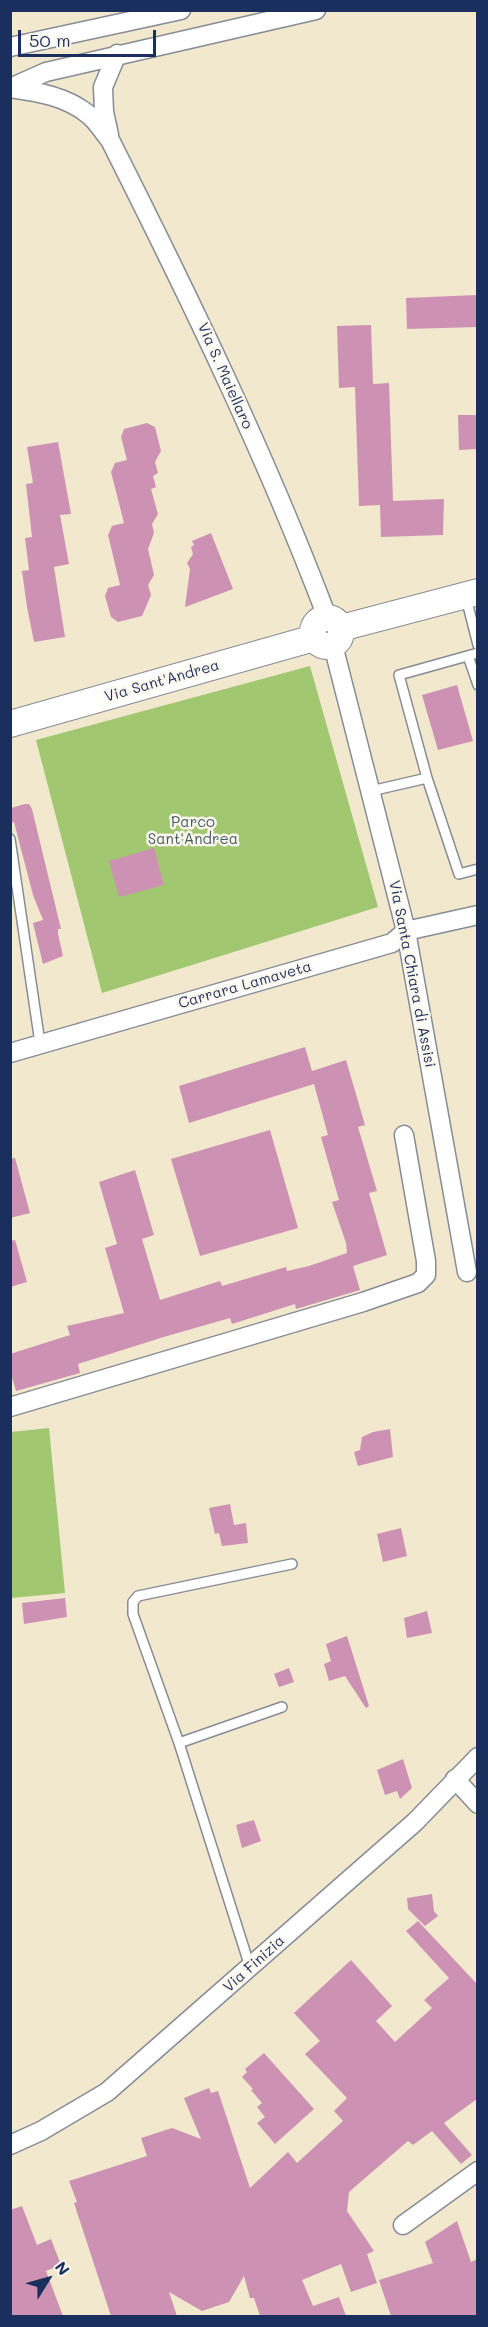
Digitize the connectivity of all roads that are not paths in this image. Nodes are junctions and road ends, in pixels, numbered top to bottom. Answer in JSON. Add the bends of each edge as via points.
{"nodes":[{"id":1,"x":181,"y":10,"type":"edge"},
{"id":2,"x":316,"y":10,"type":"edge"},
{"id":3,"x":10,"y":46,"type":"edge"},
{"id":4,"x":117,"y":54,"type":"junction"},
{"id":5,"x":10,"y":88,"type":"edge"},
{"id":6,"x":110,"y":140,"type":"junction"},
{"id":7,"x":472,"y":594,"type":"edge"},
{"id":8,"x":329,"y":632,"type":"junction"},
{"id":9,"x":477,"y":645,"type":"edge"},
{"id":10,"x":473,"y":655,"type":"edge"},
{"id":11,"x":477,"y":685,"type":"edge"},
{"id":12,"x":10,"y":724,"type":"edge"},
{"id":13,"x":427,"y":778,"type":"junction"},
{"id":14,"x":371,"y":791,"type":"junction"},
{"id":15,"x":10,"y":839,"type":"edge"},
{"id":16,"x":477,"y":869,"type":"edge"},
{"id":17,"x":477,"y":915,"type":"edge"},
{"id":18,"x":406,"y":931,"type":"junction"},
{"id":19,"x":40,"y":1043,"type":"junction"},
{"id":20,"x":10,"y":1053,"type":"edge"},
{"id":21,"x":404,"y":1135,"type":"dead end"},
{"id":22,"x":467,"y":1272,"type":"dead end"},
{"id":23,"x":10,"y":1407,"type":"edge"},
{"id":24,"x":292,"y":1564,"type":"dead end"},
{"id":25,"x":282,"y":1707,"type":"dead end"},
{"id":26,"x":179,"y":1743,"type":"junction"},
{"id":27,"x":477,"y":1758,"type":"edge"},
{"id":28,"x":455,"y":1779,"type":"junction"},
{"id":29,"x":477,"y":1804,"type":"edge"},
{"id":30,"x":250,"y":1967,"type":"junction"},
{"id":31,"x":10,"y":2145,"type":"edge"},
{"id":32,"x":477,"y":2170,"type":"edge"},
{"id":33,"x":402,"y":2224,"type":"dead end"}],
"edges":[{"from":1,"to":3,"type":"street"},
{"from":2,"to":4,"type":"street"},
{"from":4,"to":5,"type":"street","via":[[46,72]]},
{"from":4,"to":6,"type":"street","name":"Via S. Maiellaro","via":[[103,87]]},
{"from":5,"to":6,"type":"street","name":"Via S. Maiellaro","via":[[48,94],[71,103],[91,115]]},
{"from":6,"to":8,"type":"street","name":"Via S. Maiellaro","via":[[203,325],[298,539]]},
{"from":7,"to":8,"type":"street","name":"Via Sant'Andrea"},
{"from":7,"to":9,"type":"lane"},
{"from":8,"to":12,"type":"street","name":"Via Sant'Andrea"},
{"from":8,"to":14,"type":"street","name":"Via Santa Chiara di Assisi"},
{"from":10,"to":11,"type":"lane"},
{"from":10,"to":13,"type":"lane","via":[[399,675]]},
{"from":13,"to":14,"type":"lane"},
{"from":13,"to":16,"type":"lane","via":[[459,874]]},
{"from":14,"to":18,"type":"street","name":"Via Santa Chiara di Assisi"},
{"from":15,"to":19,"type":"lane"},
{"from":17,"to":18,"type":"street","name":"Carrara Lamaveta"},
{"from":18,"to":19,"type":"street","name":"Carrara Lamaveta","via":[[392,943]]},
{"from":18,"to":22,"type":"street","name":"Via Santa Chiara di Assisi"},
{"from":19,"to":20,"type":"street","name":"Carrara Lamaveta"},
{"from":21,"to":23,"type":"street","via":[[426,1261],[426,1275],[418,1283]]},
{"from":24,"to":26,"type":"lane","via":[[138,1596],[133,1602],[133,1614]]},
{"from":25,"to":26,"type":"lane"},
{"from":26,"to":30,"type":"lane"},
{"from":27,"to":28,"type":"street","name":"Via Finizia"},
{"from":28,"to":29,"type":"street"},
{"from":28,"to":30,"type":"street","name":"Via Finizia","via":[[415,1822]]},
{"from":30,"to":31,"type":"street","name":"Via Finizia","via":[[107,2092]]},
{"from":32,"to":33,"type":"street"}]}
